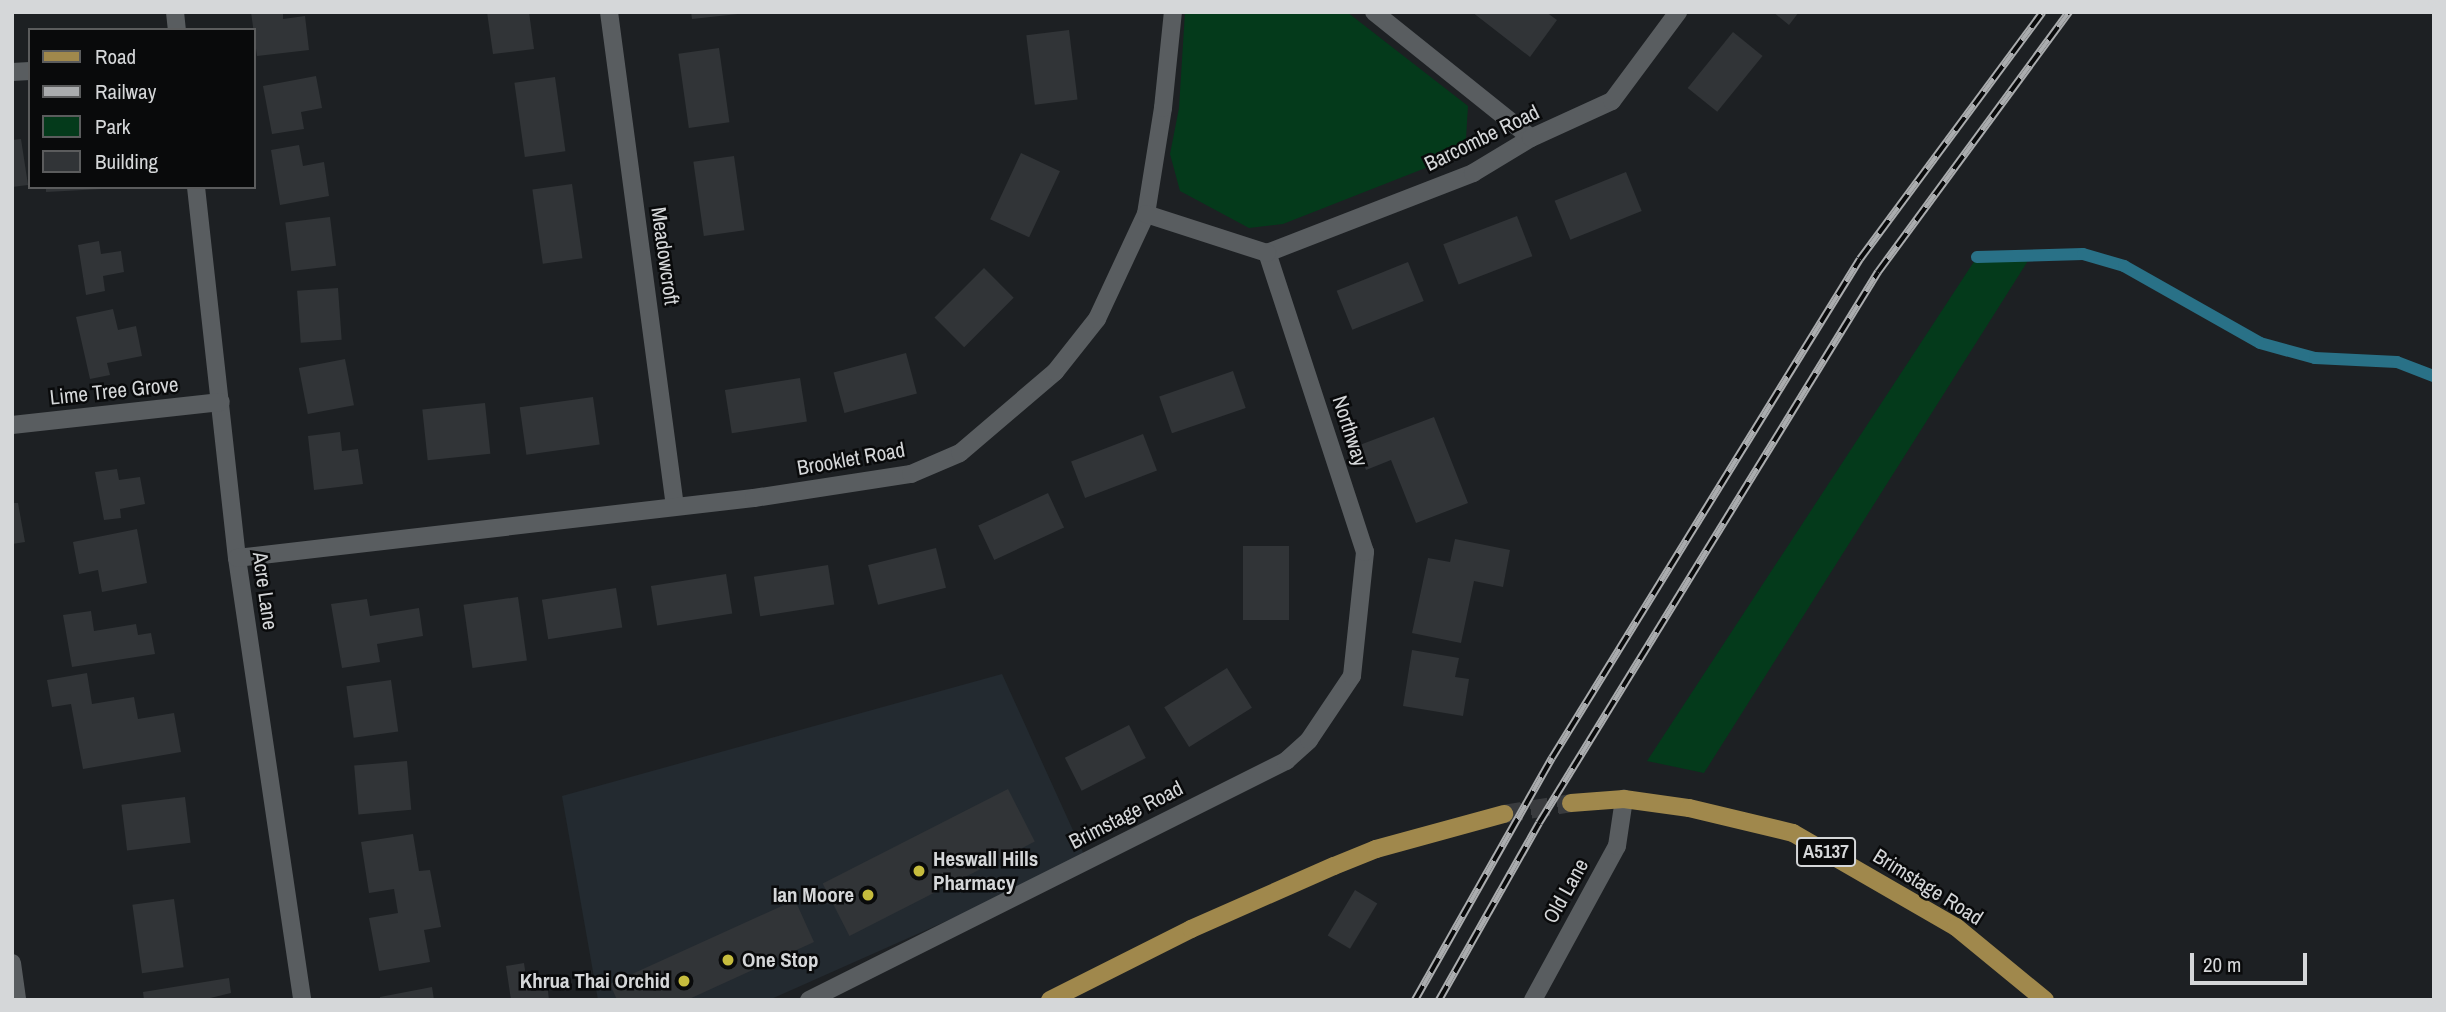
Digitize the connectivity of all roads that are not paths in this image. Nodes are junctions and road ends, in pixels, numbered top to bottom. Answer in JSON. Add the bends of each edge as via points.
{"nodes":[{"id":1,"x":609,"y":12,"type":"edge"},
{"id":2,"x":1173,"y":12,"type":"edge"},
{"id":3,"x":1374,"y":12,"type":"edge"},
{"id":4,"x":1678,"y":12,"type":"edge"},
{"id":5,"x":1531,"y":138,"type":"junction"},
{"id":6,"x":196,"y":189,"type":"edge"},
{"id":7,"x":1146,"y":214,"type":"junction"},
{"id":8,"x":1267,"y":253,"type":"junction"},
{"id":9,"x":220,"y":402,"type":"junction"},
{"id":10,"x":12,"y":425,"type":"edge"},
{"id":11,"x":675,"y":505,"type":"junction"},
{"id":12,"x":237,"y":558,"type":"junction"},
{"id":13,"x":1309,"y":740,"type":"joint"},
{"id":14,"x":1623,"y":799,"type":"junction"},
{"id":15,"x":1571,"y":803,"type":"tunnel mouth"},
{"id":16,"x":1504,"y":814,"type":"tunnel mouth"},
{"id":17,"x":12,"y":963,"type":"edge"},
{"id":18,"x":17,"y":1000,"type":"edge"},
{"id":19,"x":302,"y":1000,"type":"edge"},
{"id":20,"x":809,"y":1000,"type":"edge"},
{"id":21,"x":1050,"y":1000,"type":"edge"},
{"id":22,"x":1533,"y":1000,"type":"edge"},
{"id":23,"x":2045,"y":1000,"type":"edge"}],
"edges":[{"from":1,"to":11,"type":"street","name":"Meadowcroft"},
{"from":2,"to":7,"type":"street","name":"Brooklet Road"},
{"from":3,"to":5,"type":"street"},
{"from":4,"to":5,"type":"street","name":"Barcombe Road","via":[[1612,101]]},
{"from":5,"to":8,"type":"street","name":"Barcombe Road","via":[[1473,173]]},
{"from":6,"to":9,"type":"street","name":"Acre Lane"},
{"from":7,"to":8,"type":"street"},
{"from":7,"to":11,"type":"street","name":"Brooklet Road","via":[[1097,319],[1055,372],[960,453],[911,474]]},
{"from":8,"to":13,"type":"street","name":"Northway","via":[[1366,552],[1352,676]]},
{"from":9,"to":10,"type":"street","name":"Lime Tree Grove"},
{"from":9,"to":12,"type":"street","name":"Acre Lane"},
{"from":11,"to":12,"type":"street","name":"Brooklet Road"},
{"from":12,"to":19,"type":"street","name":"Acre Lane"},
{"from":13,"to":20,"type":"street","name":"Brimstage Road","via":[[1286,761]]},
{"from":14,"to":15,"type":"main road","name":"Brimstage Road","number":"A5137"},
{"from":14,"to":22,"type":"street","name":"Old Lane","via":[[1617,846]]},
{"from":14,"to":23,"type":"main road","name":"Brimstage Road","number":"A5137","via":[[1689,808],[1793,833],[1956,927]]},
{"from":16,"to":21,"type":"main road","via":[[1376,849],[1334,866],[1191,929]]},
{"from":17,"to":18,"type":"street"}]}
